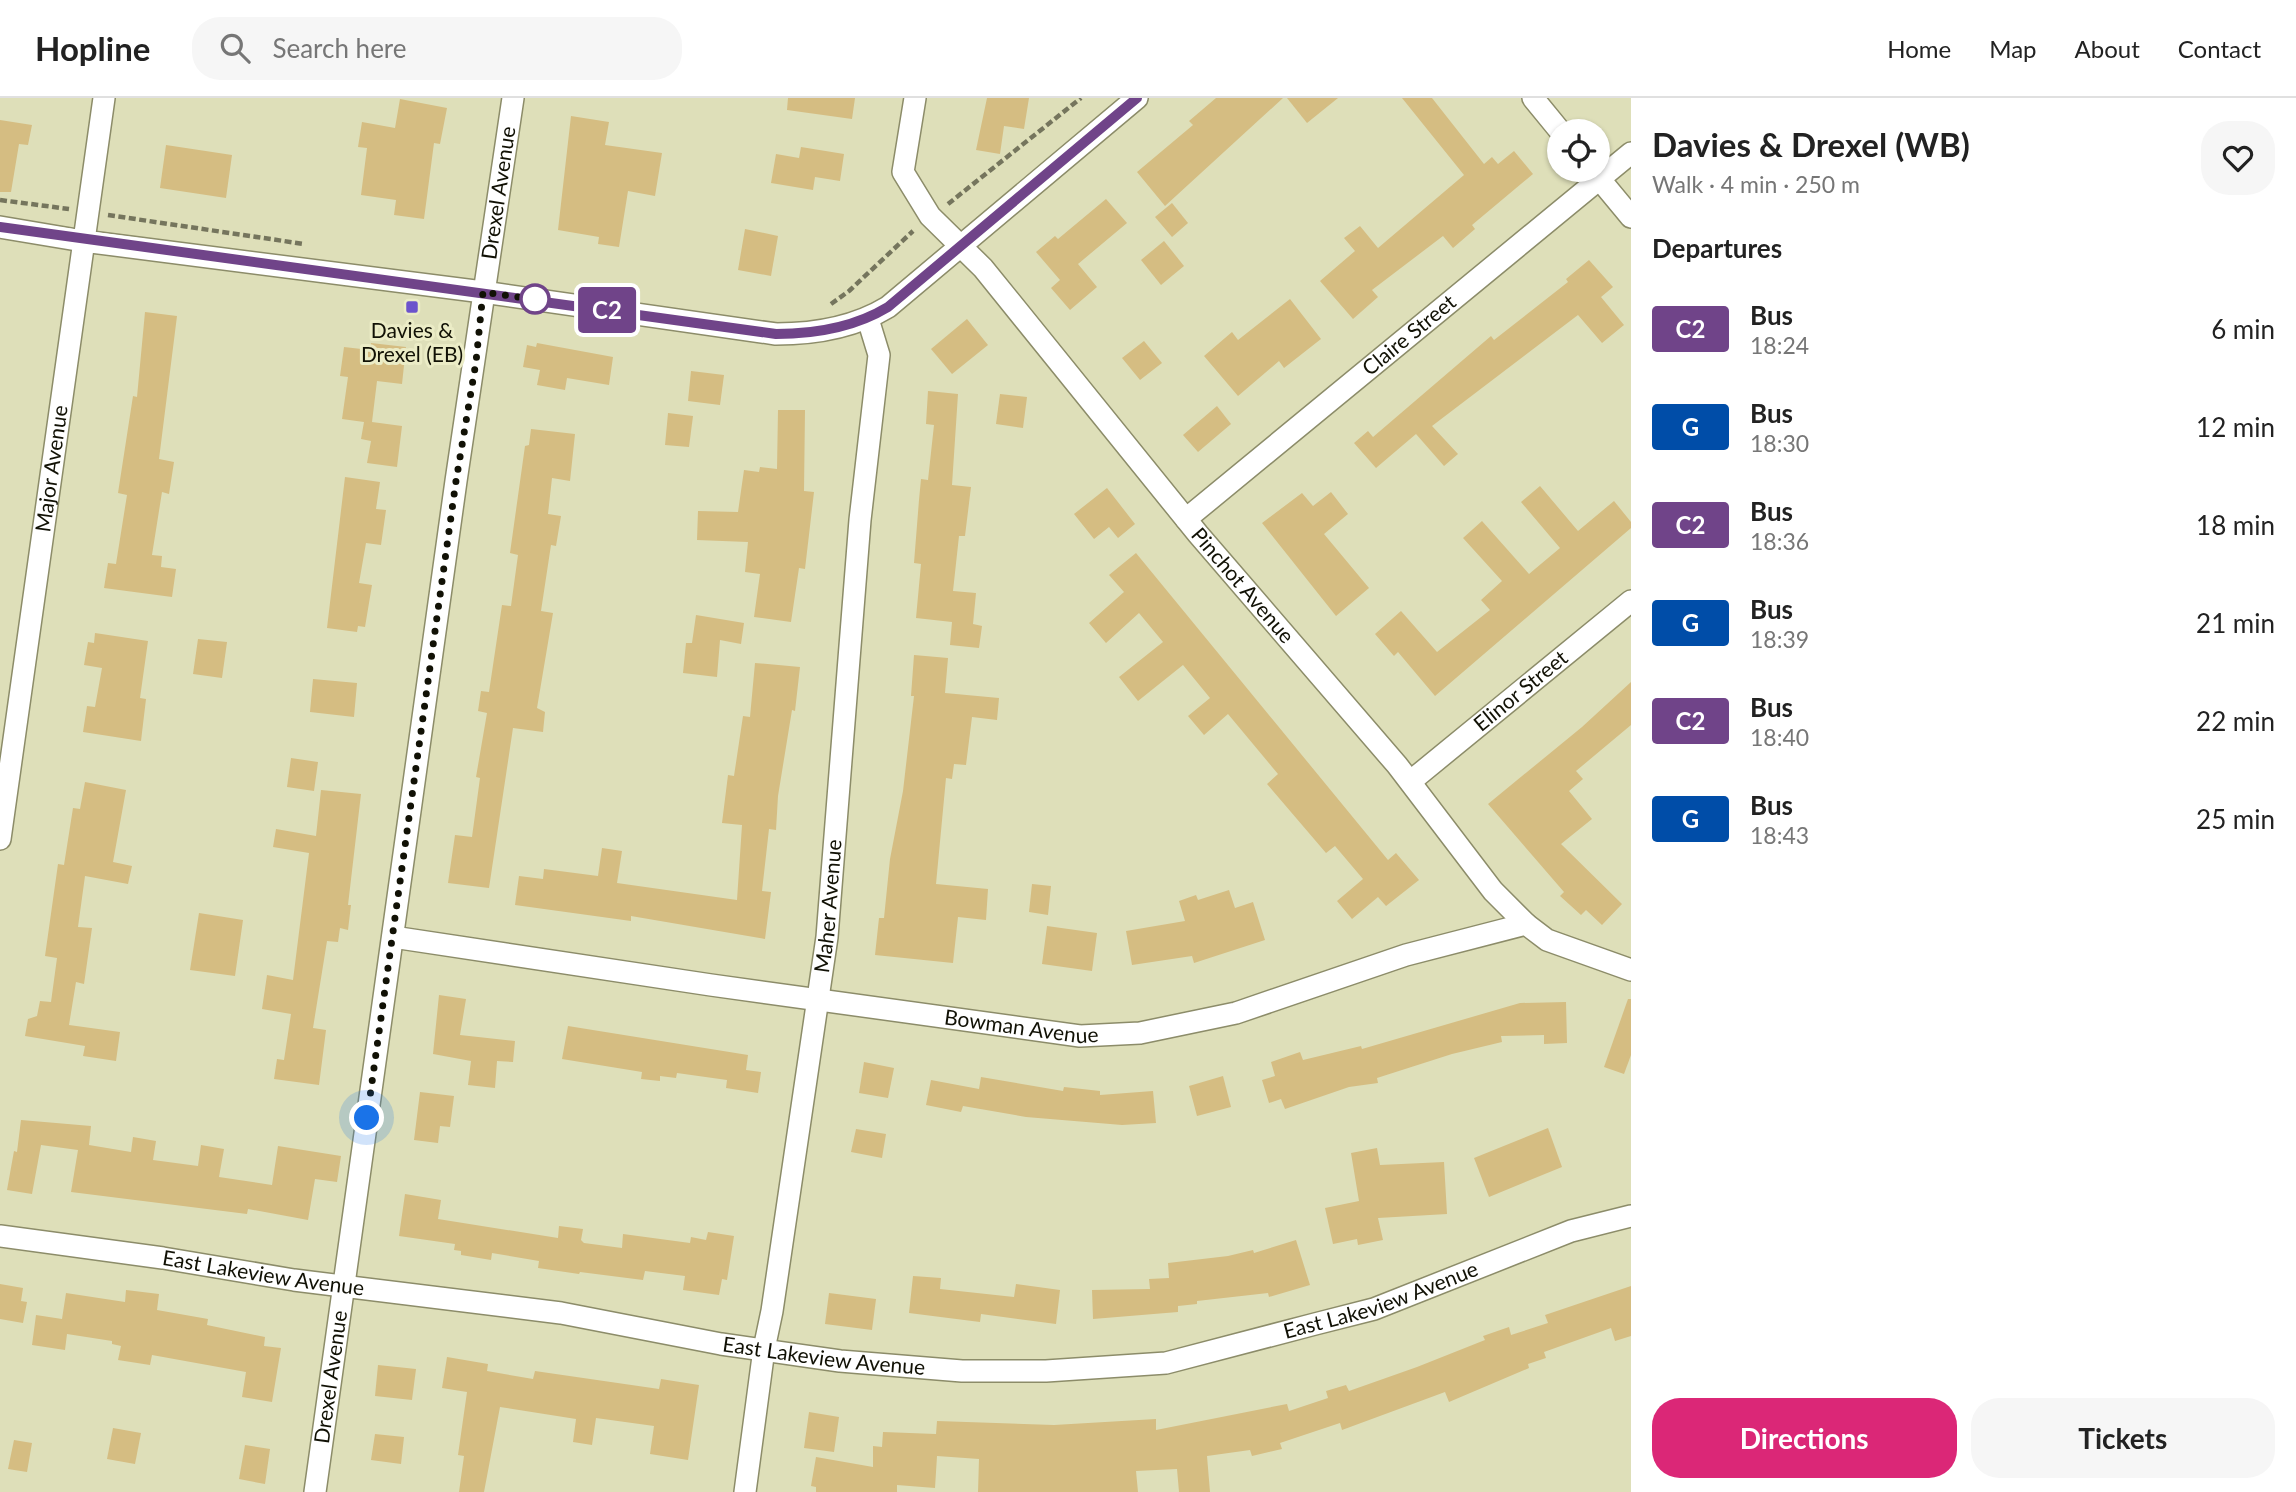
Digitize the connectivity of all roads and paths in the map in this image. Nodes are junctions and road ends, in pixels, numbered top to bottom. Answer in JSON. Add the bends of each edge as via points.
{"nodes":[{"id":1,"x":104,"y":98,"type":"edge"},
{"id":2,"x":513,"y":98,"type":"edge"},
{"id":3,"x":915,"y":98,"type":"edge"},
{"id":4,"x":1081,"y":98,"type":"edge"},
{"id":5,"x":1137,"y":98,"type":"edge"},
{"id":6,"x":1533,"y":98,"type":"edge"},
{"id":7,"x":1550,"y":119,"type":"edge"},
{"id":8,"x":1631,"y":153,"type":"edge"},
{"id":9,"x":1610,"y":166,"type":"edge"},
{"id":10,"x":1586,"y":182,"type":"edge"},
{"id":11,"x":1603,"y":182,"type":"edge"},
{"id":12,"x":960,"y":195,"type":"dead end"},
{"id":13,"x":1631,"y":216,"type":"edge"},
{"id":14,"x":0,"y":227,"type":"edge"},
{"id":15,"x":83,"y":240,"type":"junction"},
{"id":16,"x":960,"y":244,"type":"junction"},
{"id":17,"x":892,"y":249,"type":"dead end"},
{"id":18,"x":483,"y":292,"type":"junction"},
{"id":19,"x":829,"y":305,"type":"dead end"},
{"id":20,"x":868,"y":319,"type":"junction"},
{"id":21,"x":1186,"y":519,"type":"junction"},
{"id":22,"x":1631,"y":601,"type":"edge"},
{"id":23,"x":1410,"y":781,"type":"junction"},
{"id":24,"x":0,"y":839,"type":"edge"},
{"id":25,"x":1526,"y":924,"type":"junction"},
{"id":26,"x":393,"y":936,"type":"junction"},
{"id":27,"x":1631,"y":971,"type":"edge"},
{"id":28,"x":818,"y":998,"type":"junction"},
{"id":29,"x":1631,"y":1216,"type":"edge"},
{"id":30,"x":0,"y":1236,"type":"edge"},
{"id":31,"x":345,"y":1284,"type":"junction"},
{"id":32,"x":764,"y":1349,"type":"junction"},
{"id":33,"x":315,"y":1492,"type":"edge"},
{"id":34,"x":745,"y":1492,"type":"edge"}],
"edges":[{"from":1,"to":15,"type":"street","name":"Major Avenue"},
{"from":2,"to":18,"type":"street","name":"Drexel Avenue"},
{"from":3,"to":16,"type":"street","via":[[902,172],[930,216]]},
{"from":4,"to":12,"type":"path"},
{"from":5,"to":16,"type":"street"},
{"from":6,"to":7,"type":"street"},
{"from":8,"to":9,"type":"street","name":"Claire Street"},
{"from":10,"to":21,"type":"street","name":"Claire Street"},
{"from":11,"to":13,"type":"street"},
{"from":14,"to":15,"type":"street"},
{"from":15,"to":18,"type":"street"},
{"from":15,"to":24,"type":"street","name":"Major Avenue"},
{"from":16,"to":20,"type":"street"},
{"from":16,"to":21,"type":"street","name":"Pinchot Avenue"},
{"from":17,"to":19,"type":"path"},
{"from":18,"to":20,"type":"street","via":[[776,334],[800,334]]},
{"from":18,"to":26,"type":"street","name":"Drexel Avenue"},
{"from":20,"to":28,"type":"street","name":"Maher Avenue","via":[[878,355]]},
{"from":21,"to":23,"type":"street","name":"Pinchot Avenue"},
{"from":22,"to":23,"type":"street","name":"Elinor Street"},
{"from":23,"to":25,"type":"street","name":"Pinchot Avenue","via":[[1493,891]]},
{"from":25,"to":27,"type":"street","via":[[1547,940]]},
{"from":25,"to":28,"type":"street","name":"Bowman Avenue","via":[[1406,955],[1236,1013],[1115,1036],[1029,1030]]},
{"from":26,"to":28,"type":"street","name":"Bowman Avenue"},
{"from":26,"to":31,"type":"street","name":"Drexel Avenue"},
{"from":28,"to":32,"type":"street","name":"Maher Avenue"},
{"from":29,"to":32,"type":"street","name":"East Lakeview Avenue","via":[[1571,1231],[1374,1309],[1166,1363],[962,1371]]},
{"from":30,"to":31,"type":"street","name":"East Lakeview Avenue"},
{"from":31,"to":32,"type":"street","name":"East Lakeview Avenue","via":[[561,1313]]},
{"from":31,"to":33,"type":"street","name":"Drexel Avenue"},
{"from":32,"to":34,"type":"street","name":"Maher Avenue"}]}
